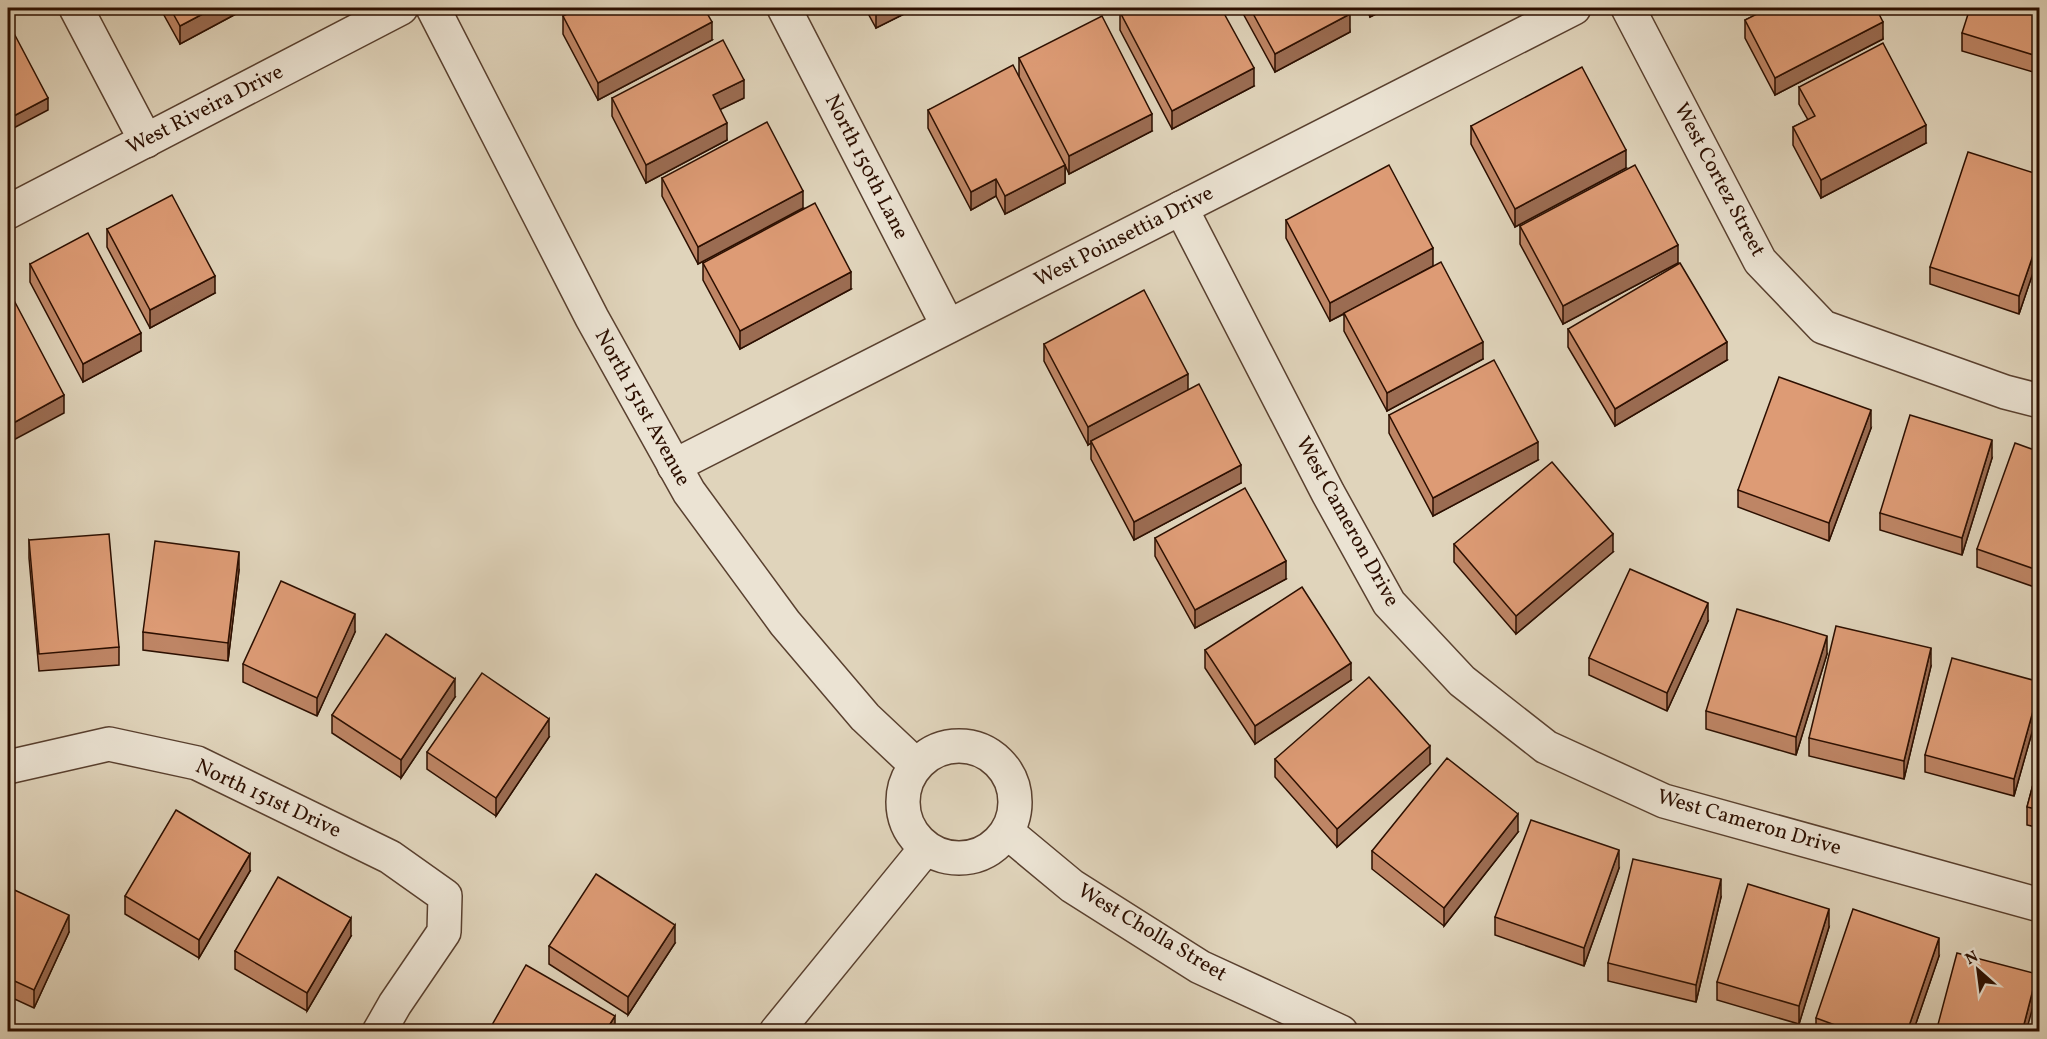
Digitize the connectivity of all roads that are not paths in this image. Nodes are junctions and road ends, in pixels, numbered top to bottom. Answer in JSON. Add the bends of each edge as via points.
{"nodes":[{"id":1,"x":76,"y":8,"type":"edge"},
{"id":2,"x":401,"y":8,"type":"edge"},
{"id":3,"x":433,"y":8,"type":"edge"},
{"id":4,"x":784,"y":8,"type":"edge"},
{"id":5,"x":1574,"y":8,"type":"edge"},
{"id":6,"x":1628,"y":8,"type":"edge"},
{"id":7,"x":146,"y":141,"type":"junction"},
{"id":8,"x":1180,"y":207,"type":"junction"},
{"id":9,"x":8,"y":212,"type":"edge"},
{"id":10,"x":948,"y":326,"type":"junction"},
{"id":11,"x":2040,"y":401,"type":"edge"},
{"id":12,"x":674,"y":466,"type":"junction"},
{"id":13,"x":916,"y":765,"type":"junction"},
{"id":14,"x":8,"y":767,"type":"edge"},
{"id":15,"x":1007,"y":832,"type":"junction"},
{"id":16,"x":926,"y":848,"type":"junction"},
{"id":17,"x":2040,"y":905,"type":"edge"},
{"id":18,"x":379,"y":1032,"type":"edge"},
{"id":19,"x":776,"y":1032,"type":"edge"},
{"id":20,"x":1341,"y":1032,"type":"edge"}],
"edges":[{"from":1,"to":7,"type":"street"},
{"from":2,"to":7,"type":"street","name":"West Riveira Drive"},
{"from":3,"to":12,"type":"street","name":"North 151st Avenue","via":[[592,318]]},
{"from":4,"to":10,"type":"street","name":"North 150th Lane"},
{"from":5,"to":8,"type":"street","name":"West Poinsettia Drive"},
{"from":6,"to":11,"type":"street","name":"West Cortez Street","via":[[1760,261],[1823,327]]},
{"from":7,"to":9,"type":"street","name":"West Riveira Drive"},
{"from":8,"to":10,"type":"street","name":"West Poinsettia Drive"},
{"from":8,"to":17,"type":"street","name":"West Cameron Drive","via":[[1389,603],[1462,681],[1546,747],[1664,801]]},
{"from":10,"to":12,"type":"street","name":"West Poinsettia Drive"},
{"from":12,"to":13,"type":"street","name":"North 151st Avenue","via":[[785,623],[865,717]]},
{"from":13,"to":15,"type":"street","via":[[930,753],[967,746],[1000,762],[1015,796]]},
{"from":13,"to":16,"type":"street","via":[[906,781],[902,799],[904,818]]},
{"from":14,"to":18,"type":"street","name":"North 151st Drive","via":[[109,744],[197,763],[390,857],[445,896],[444,932]]},
{"from":15,"to":16,"type":"street","via":[[979,855],[943,856]]},
{"from":15,"to":20,"type":"street","name":"West Cholla Street","via":[[1072,886],[1200,967]]},
{"from":16,"to":19,"type":"street"}]}
